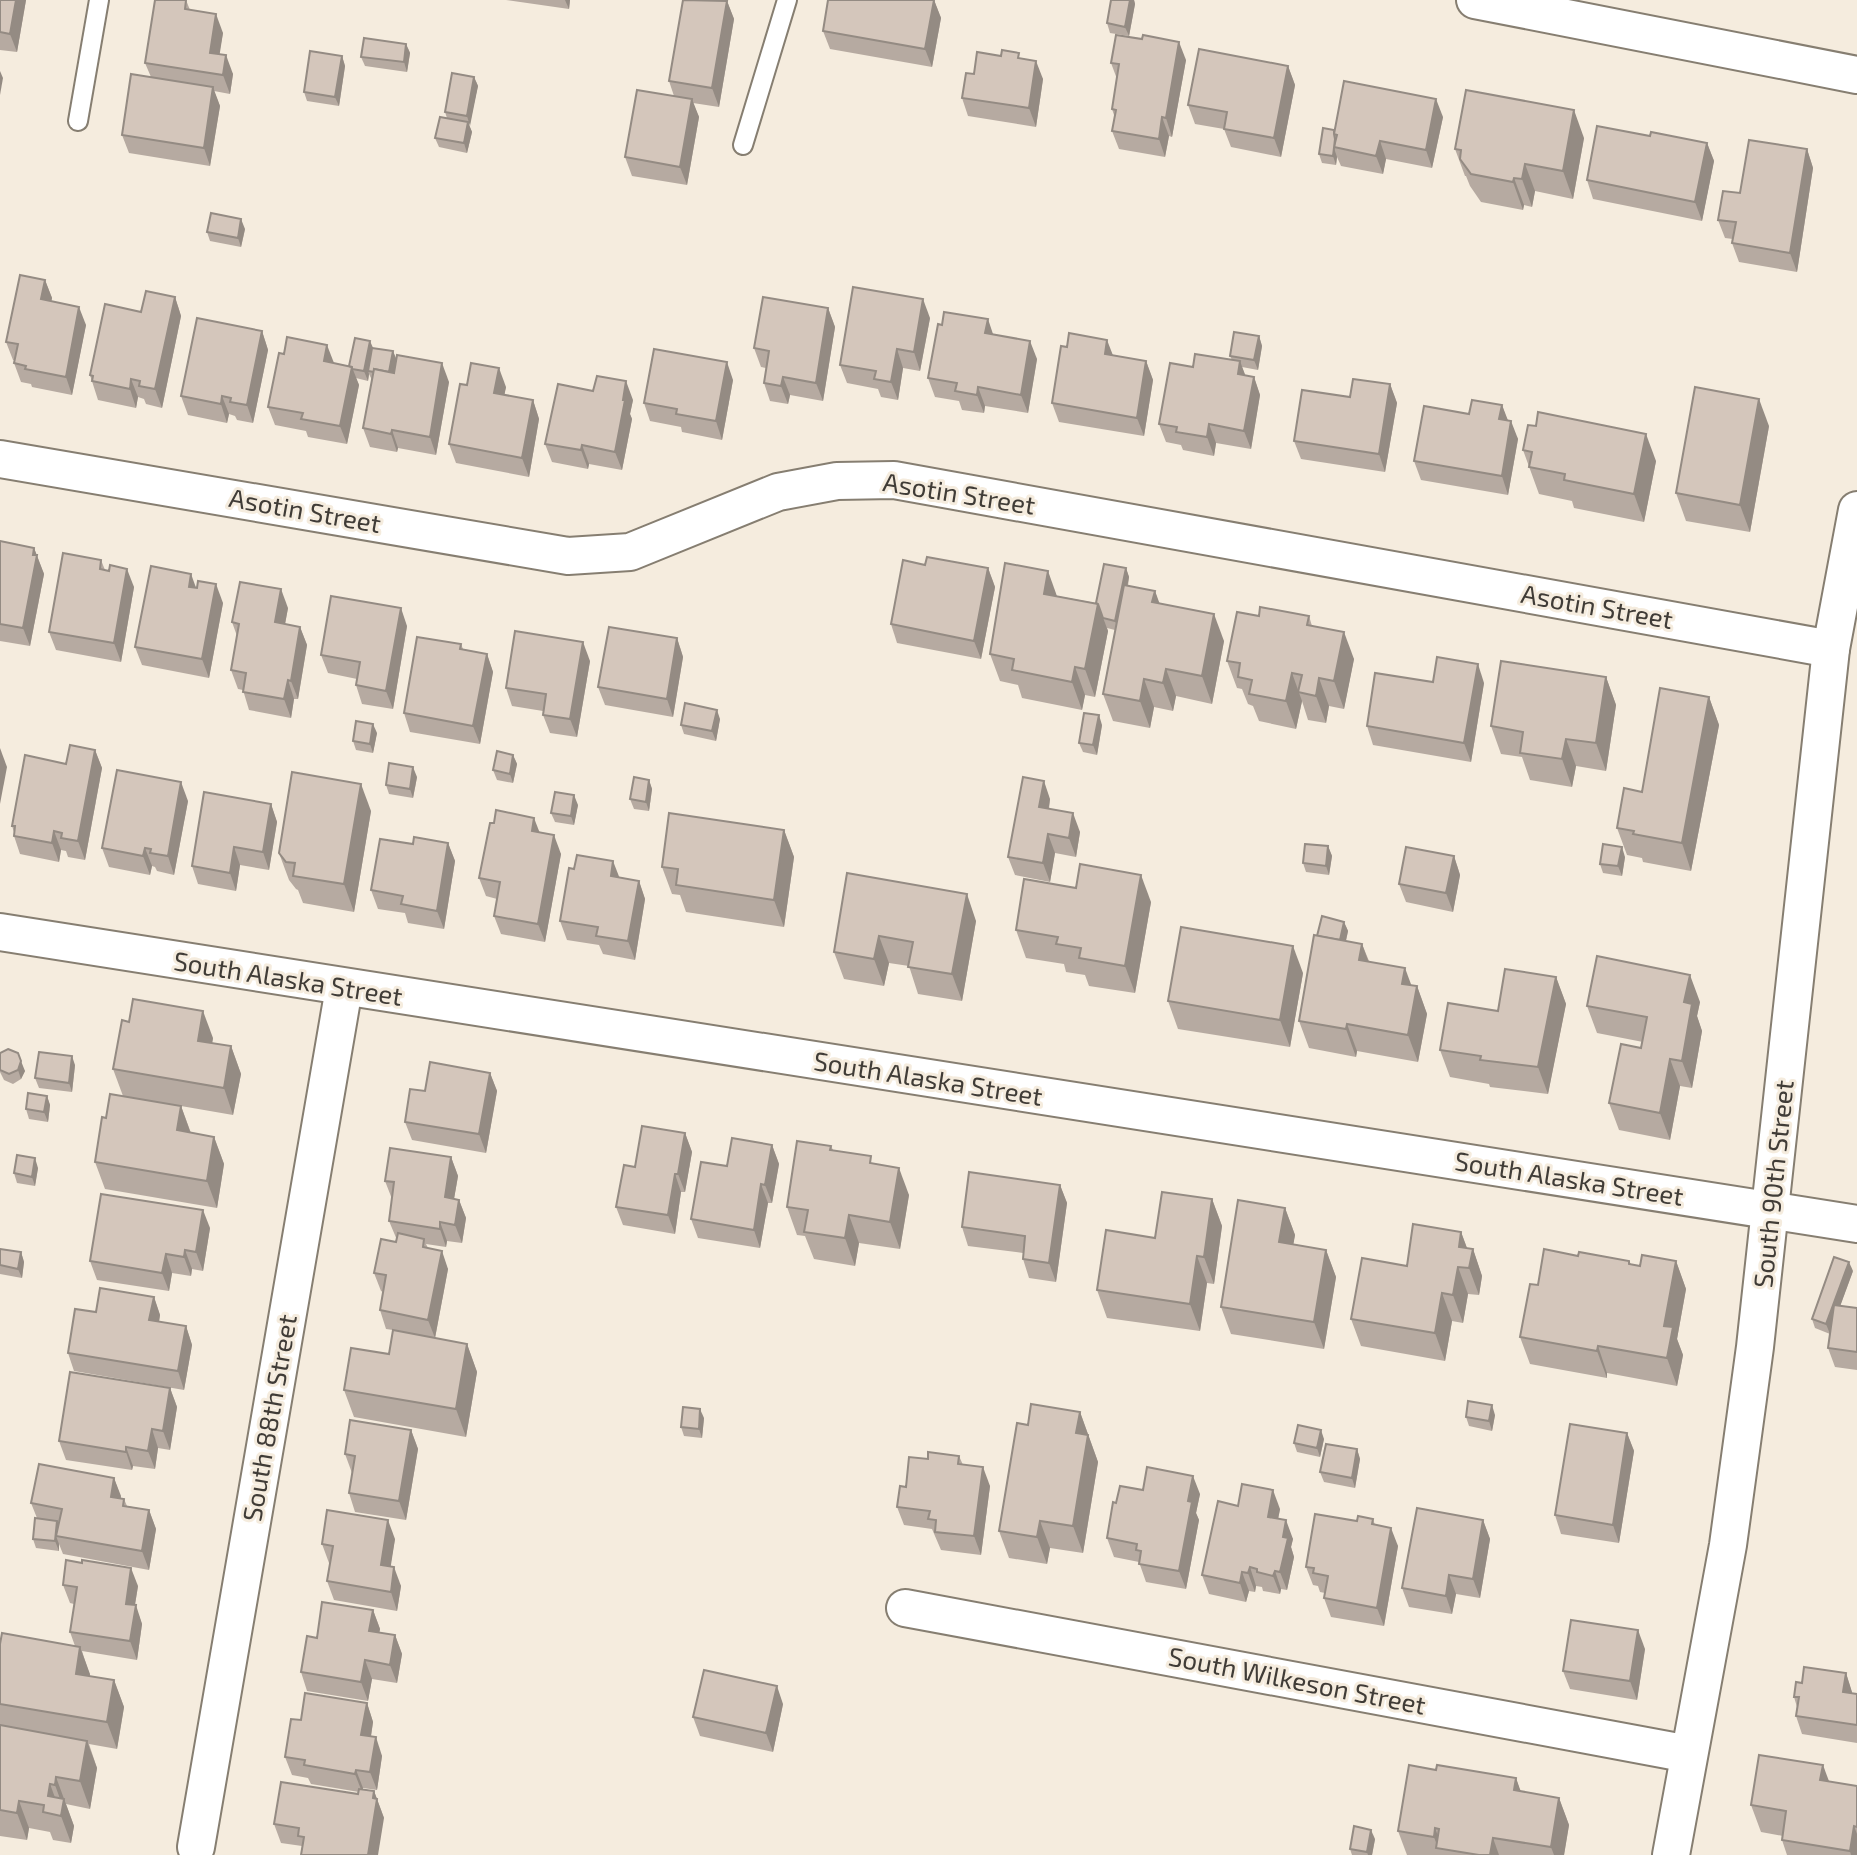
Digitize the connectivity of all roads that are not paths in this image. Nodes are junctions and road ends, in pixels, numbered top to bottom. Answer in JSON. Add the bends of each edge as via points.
{"nodes":[{"id":1,"x":99,"y":0,"type":"edge"},
{"id":2,"x":787,"y":0,"type":"edge"},
{"id":3,"x":1475,"y":0,"type":"edge"},
{"id":4,"x":1857,"y":75,"type":"edge"},
{"id":5,"x":78,"y":121,"type":"dead end"},
{"id":6,"x":743,"y":145,"type":"dead end"},
{"id":7,"x":0,"y":459,"type":"edge"},
{"id":8,"x":1857,"y":510,"type":"edge"},
{"id":9,"x":1831,"y":649,"type":"junction"},
{"id":10,"x":0,"y":932,"type":"edge"},
{"id":11,"x":344,"y":988,"type":"junction"},
{"id":12,"x":1772,"y":1211,"type":"junction"},
{"id":13,"x":1857,"y":1224,"type":"edge"},
{"id":14,"x":905,"y":1608,"type":"dead end"},
{"id":15,"x":1689,"y":1754,"type":"junction"},
{"id":16,"x":196,"y":1847,"type":"dead end"},
{"id":17,"x":1671,"y":1855,"type":"edge"}],
"edges":[{"from":1,"to":5,"type":"lane"},
{"from":2,"to":6,"type":"lane"},
{"from":3,"to":4,"type":"street"},
{"from":7,"to":9,"type":"street","name":"Asotin Street","via":[[568,556],[630,552],[778,492],[837,481],[894,480]]},
{"from":8,"to":9,"type":"street","name":"South 90th Street"},
{"from":9,"to":12,"type":"street","name":"South 90th Street"},
{"from":10,"to":11,"type":"street","name":"South Alaska Street"},
{"from":11,"to":12,"type":"street","name":"South Alaska Street"},
{"from":11,"to":16,"type":"street","name":"South 88th Street"},
{"from":12,"to":13,"type":"street","name":"South Alaska Street"},
{"from":12,"to":15,"type":"street","name":"South 90th Street","via":[[1728,1545]]},
{"from":14,"to":15,"type":"street","name":"South Wilkeson Street"},
{"from":15,"to":17,"type":"street","name":"South 90th Street"}]}
